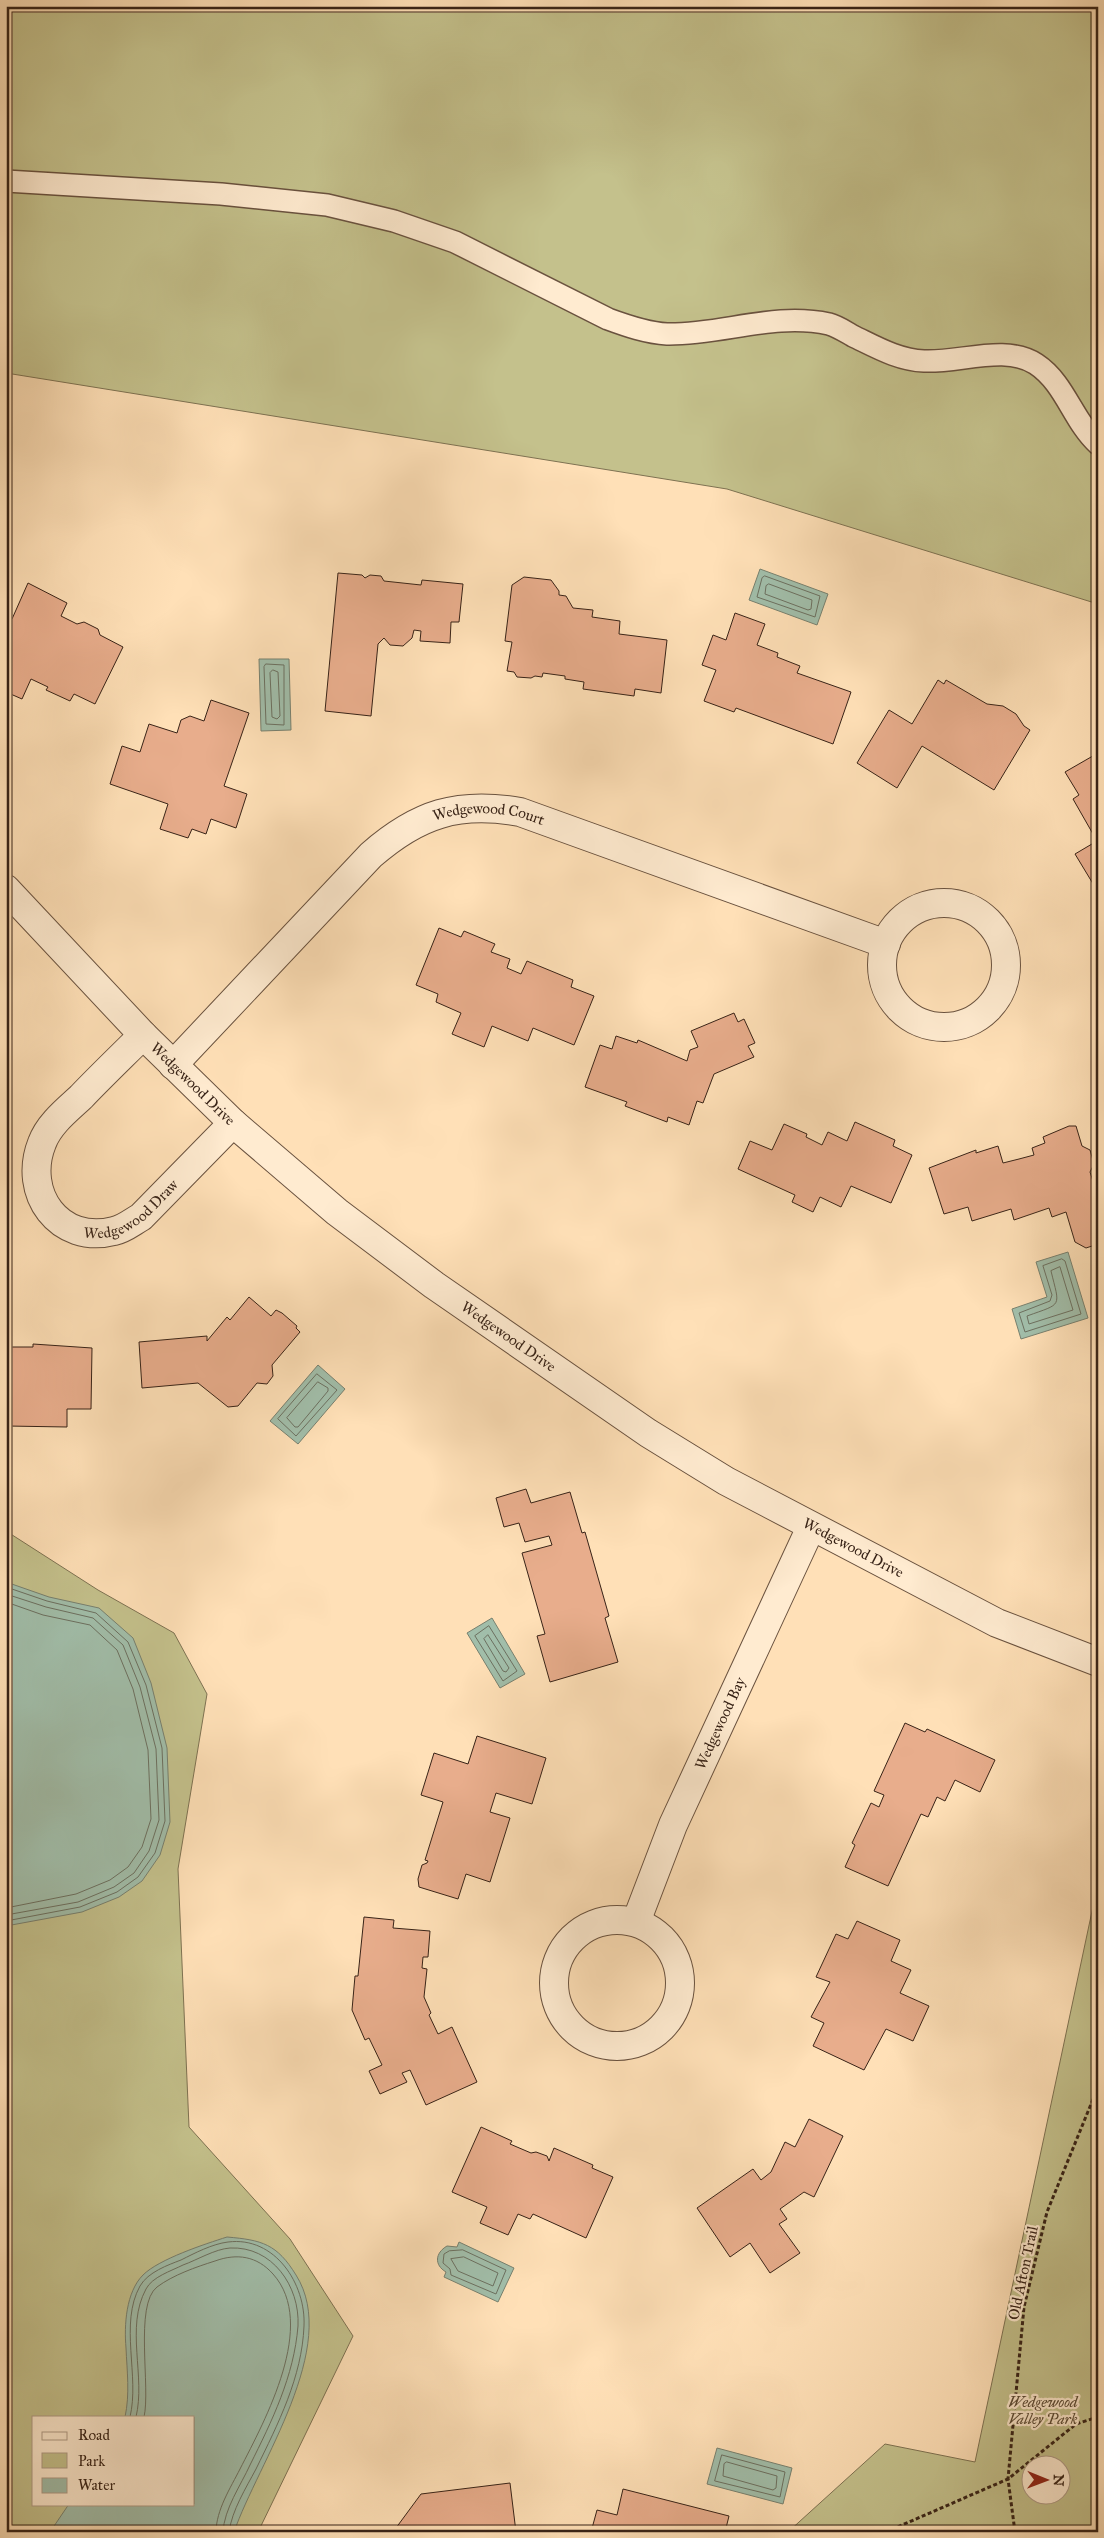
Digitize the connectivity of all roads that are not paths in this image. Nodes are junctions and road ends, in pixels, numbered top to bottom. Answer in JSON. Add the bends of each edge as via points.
{"nodes":[{"id":1,"x":6,"y":181,"type":"edge"},
{"id":2,"x":1098,"y":444,"type":"edge"},
{"id":3,"x":6,"y":889,"type":"edge"},
{"id":4,"x":886,"y":944,"type":"junction"},
{"id":5,"x":142,"y":1035,"type":"junction"},
{"id":6,"x":173,"y":1065,"type":"junction"},
{"id":7,"x":233,"y":1122,"type":"junction"},
{"id":8,"x":811,"y":1527,"type":"junction"},
{"id":9,"x":1098,"y":1662,"type":"edge"},
{"id":10,"x":636,"y":1922,"type":"junction"}],
"edges":[{"from":1,"to":2,"type":"lane","via":[[221,194],[327,205],[394,221],[455,242],[608,319],[667,334],[765,321],[798,320],[831,324],[897,356],[923,361],[1014,355],[1035,363],[1052,378]]},
{"from":3,"to":5,"type":"street","name":"Wedgewood Drive"},
{"from":4,"to":4,"type":"street","via":[[882,976],[889,994],[916,1022],[935,1027],[955,1027],[973,1021],[989,1009],[1000,993],[1006,972],[1005,950],[996,930],[981,914],[962,905],[940,902],[919,908],[901,920]]},
{"from":4,"to":6,"type":"street","name":"Wedgewood Court","via":[[520,812],[478,808],[441,813],[406,827],[371,856]]},
{"from":5,"to":6,"type":"street","name":"Wedgewood Drive"},
{"from":5,"to":7,"type":"street","name":"Wedgewood Draw","via":[[56,1122],[42,1142],[35,1170],[36,1184],[41,1198],[56,1219],[78,1230],[92,1232],[104,1233],[126,1227],[141,1217]]},
{"from":6,"to":7,"type":"street","name":"Wedgewood Drive"},
{"from":7,"to":8,"type":"street","name":"Wedgewood Drive","via":[[337,1212],[648,1434]]},
{"from":8,"to":9,"type":"street","name":"Wedgewood Drive","via":[[997,1623]]},
{"from":8,"to":10,"type":"street","name":"Wedgewood Bay","via":[[674,1825]]},
{"from":10,"to":10,"type":"street","via":[[614,1920],[593,1924],[574,1936],[561,1953],[554,1974],[555,1996],[563,2016],[578,2033],[597,2044],[616,2047],[636,2044],[654,2035],[668,2021],[677,2003],[680,1983],[677,1963],[668,1946],[654,1932]]}]}
